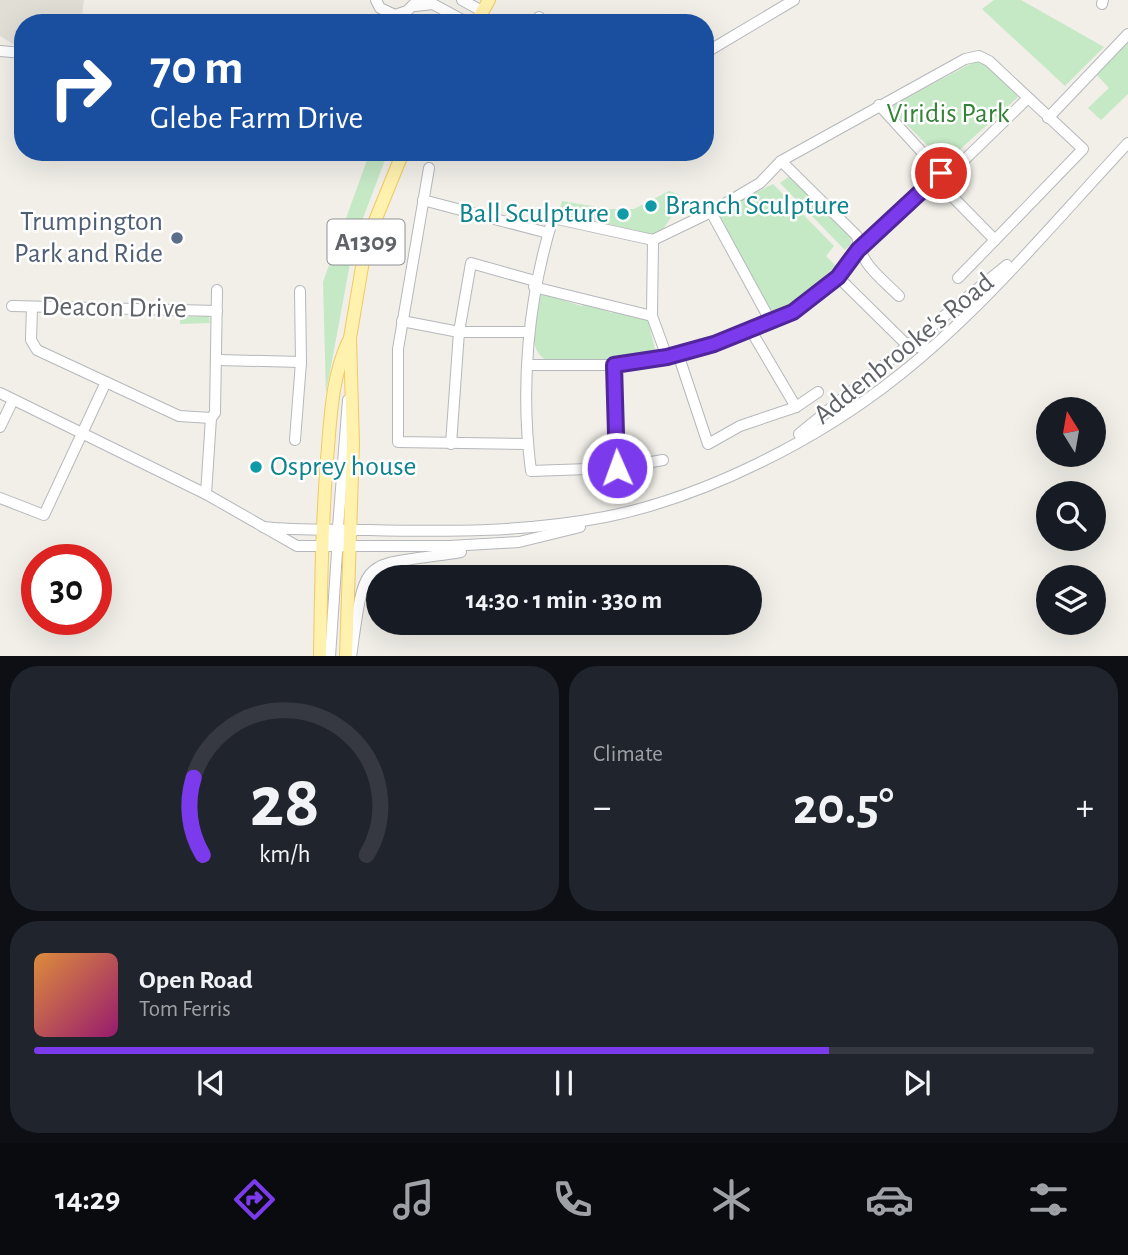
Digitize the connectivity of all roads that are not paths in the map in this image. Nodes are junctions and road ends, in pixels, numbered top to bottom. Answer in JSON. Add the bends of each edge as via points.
{"nodes":[{"id":1,"x":376,"y":0,"type":"edge"},
{"id":2,"x":461,"y":0,"type":"edge"},
{"id":3,"x":794,"y":0,"type":"edge"},
{"id":4,"x":416,"y":3,"type":"edge"},
{"id":5,"x":482,"y":11,"type":"edge"},
{"id":6,"x":393,"y":14,"type":"edge"},
{"id":7,"x":397,"y":14,"type":"edge"},
{"id":8,"x":457,"y":14,"type":"edge"},
{"id":9,"x":1128,"y":34,"type":"edge"},
{"id":10,"x":714,"y":48,"type":"edge"},
{"id":11,"x":1027,"y":99,"type":"junction"},
{"id":12,"x":879,"y":105,"type":"junction"},
{"id":13,"x":1048,"y":118,"type":"junction"},
{"id":14,"x":1128,"y":143,"type":"edge"},
{"id":15,"x":399,"y":161,"type":"edge"},
{"id":16,"x":781,"y":162,"type":"junction"},
{"id":17,"x":429,"y":168,"type":"dead end"},
{"id":18,"x":941,"y":173,"type":"junction"},
{"id":19,"x":423,"y":200,"type":"junction"},
{"id":20,"x":711,"y":212,"type":"junction"},
{"id":21,"x":548,"y":233,"type":"junction"},
{"id":22,"x":653,"y":240,"type":"junction"},
{"id":23,"x":995,"y":240,"type":"junction"},
{"id":24,"x":1031,"y":247,"type":"junction"},
{"id":25,"x":858,"y":250,"type":"junction"},
{"id":26,"x":838,"y":277,"type":"junction"},
{"id":27,"x":958,"y":278,"type":"dead end"},
{"id":28,"x":535,"y":284,"type":"junction"},
{"id":29,"x":217,"y":290,"type":"dead end"},
{"id":30,"x":300,"y":291,"type":"dead end"},
{"id":31,"x":900,"y":296,"type":"dead end"},
{"id":32,"x":12,"y":306,"type":"dead end"},
{"id":33,"x":32,"y":307,"type":"junction"},
{"id":34,"x":217,"y":311,"type":"junction"},
{"id":35,"x":652,"y":316,"type":"junction"},
{"id":36,"x":402,"y":321,"type":"junction"},
{"id":37,"x":771,"y":322,"type":"junction"},
{"id":38,"x":750,"y":330,"type":"junction"},
{"id":39,"x":459,"y":332,"type":"junction"},
{"id":40,"x":528,"y":332,"type":"junction"},
{"id":41,"x":350,"y":338,"type":"junction"},
{"id":42,"x":907,"y":345,"type":"junction"},
{"id":43,"x":930,"y":349,"type":"junction"},
{"id":44,"x":673,"y":355,"type":"junction"},
{"id":45,"x":218,"y":360,"type":"junction"},
{"id":46,"x":301,"y":362,"type":"junction"},
{"id":47,"x":529,"y":365,"type":"junction"},
{"id":48,"x":614,"y":365,"type":"junction"},
{"id":49,"x":352,"y":369,"type":"junction"},
{"id":50,"x":106,"y":382,"type":"junction"},
{"id":51,"x":818,"y":392,"type":"dead end"},
{"id":52,"x":0,"y":393,"type":"edge"},
{"id":53,"x":13,"y":400,"type":"junction"},
{"id":54,"x":796,"y":407,"type":"junction"},
{"id":55,"x":211,"y":418,"type":"junction"},
{"id":56,"x":0,"y":427,"type":"edge"},
{"id":57,"x":82,"y":433,"type":"junction"},
{"id":58,"x":295,"y":440,"type":"dead end"},
{"id":59,"x":452,"y":444,"type":"junction"},
{"id":60,"x":528,"y":444,"type":"junction"},
{"id":61,"x":777,"y":451,"type":"junction"},
{"id":62,"x":663,"y":460,"type":"dead end"},
{"id":63,"x":617,"y":468,"type":"junction"},
{"id":64,"x":206,"y":494,"type":"junction"},
{"id":65,"x":0,"y":498,"type":"edge"},
{"id":66,"x":609,"y":516,"type":"junction"},
{"id":67,"x":263,"y":527,"type":"junction"},
{"id":68,"x":337,"y":529,"type":"junction"},
{"id":69,"x":352,"y":529,"type":"junction"},
{"id":70,"x":323,"y":530,"type":"junction"},
{"id":71,"x":519,"y":542,"type":"junction"},
{"id":72,"x":320,"y":546,"type":"junction"},
{"id":73,"x":344,"y":546,"type":"junction"},
{"id":74,"x":320,"y":656,"type":"edge"},
{"id":75,"x":330,"y":656,"type":"edge"},
{"id":76,"x":348,"y":656,"type":"edge"}],
"edges":[{"from":1,"to":6,"type":"street","via":[[380,8]]},
{"from":2,"to":5,"type":"street"},
{"from":3,"to":10,"type":"street"},
{"from":4,"to":7,"type":"street"},
{"from":4,"to":8,"type":"street"},
{"from":9,"to":13,"type":"street"},
{"from":11,"to":12,"type":"street","via":[[979,55]]},
{"from":11,"to":13,"type":"street"},
{"from":11,"to":18,"type":"street","via":[[954,170]]},
{"from":12,"to":16,"type":"street"},
{"from":12,"to":18,"type":"street"},
{"from":13,"to":23,"type":"street","via":[[1083,149]]},
{"from":14,"to":24,"type":"street","name":"Addenbrooke's Road"},
{"from":15,"to":41,"type":"main road","number":"A1309","via":[[366,243]]},
{"from":16,"to":20,"type":"street","via":[[760,183]]},
{"from":16,"to":25,"type":"street","via":[[857,236]]},
{"from":17,"to":19,"type":"street"},
{"from":18,"to":23,"type":"street","via":[[943,187]]},
{"from":18,"to":25,"type":"street"},
{"from":19,"to":21,"type":"street"},
{"from":19,"to":36,"type":"street"},
{"from":20,"to":22,"type":"street"},
{"from":20,"to":37,"type":"street"},
{"from":21,"to":22,"type":"street","via":[[553,218]]},
{"from":21,"to":28,"type":"street"},
{"from":22,"to":35,"type":"street"},
{"from":23,"to":27,"type":"street"},
{"from":24,"to":42,"type":"street","name":"Addenbrooke's Road"},
{"from":24,"to":43,"type":"street","name":"Addenbrooke's Road"},
{"from":25,"to":26,"type":"street"},
{"from":25,"to":31,"type":"street"},
{"from":26,"to":37,"type":"street","via":[[793,312]]},
{"from":26,"to":42,"type":"street"},
{"from":28,"to":35,"type":"street"},
{"from":28,"to":39,"type":"street","via":[[471,263]]},
{"from":28,"to":40,"type":"street"},
{"from":29,"to":34,"type":"street","name":"Deacon Drive"},
{"from":30,"to":46,"type":"street"},
{"from":32,"to":33,"type":"street","name":"Deacon Drive"},
{"from":33,"to":34,"type":"street","name":"Deacon Drive"},
{"from":33,"to":50,"type":"street","via":[[31,340],[37,350]]},
{"from":34,"to":45,"type":"street","name":"Deacon Drive"},
{"from":35,"to":44,"type":"street"},
{"from":36,"to":39,"type":"street"},
{"from":36,"to":59,"type":"street","via":[[396,385],[398,442]]},
{"from":37,"to":38,"type":"street"},
{"from":38,"to":44,"type":"street"},
{"from":38,"to":54,"type":"street"},
{"from":39,"to":40,"type":"street"},
{"from":39,"to":59,"type":"street"},
{"from":40,"to":47,"type":"street"},
{"from":41,"to":49,"type":"main road","number":"A1309"},
{"from":41,"to":70,"type":"main road","number":"A1309","via":[[335,381]]},
{"from":42,"to":43,"type":"street"},
{"from":42,"to":61,"type":"street","name":"Addenbrooke's Road"},
{"from":43,"to":61,"type":"street","name":"Addenbrooke's Road","via":[[856,407]]},
{"from":44,"to":48,"type":"street"},
{"from":44,"to":54,"type":"street","via":[[708,444],[740,426]]},
{"from":45,"to":46,"type":"street"},
{"from":45,"to":55,"type":"street","name":"Deacon Drive"},
{"from":46,"to":58,"type":"street"},
{"from":47,"to":48,"type":"street"},
{"from":47,"to":60,"type":"street"},
{"from":48,"to":63,"type":"street"},
{"from":49,"to":68,"type":"street"},
{"from":49,"to":69,"type":"main road","number":"A1309"},
{"from":50,"to":55,"type":"street","via":[[179,416]]},
{"from":50,"to":57,"type":"street"},
{"from":51,"to":54,"type":"street"},
{"from":52,"to":53,"type":"street","name":"Addenbrooke's Road"},
{"from":53,"to":56,"type":"street"},
{"from":53,"to":57,"type":"street","name":"Addenbrooke's Road"},
{"from":55,"to":64,"type":"street","name":"Deacon Drive"},
{"from":57,"to":64,"type":"street","name":"Addenbrooke's Road"},
{"from":57,"to":65,"type":"street","via":[[44,515]]},
{"from":59,"to":60,"type":"street"},
{"from":60,"to":63,"type":"street","via":[[531,471]]},
{"from":61,"to":66,"type":"street","name":"Addenbrooke's Road","via":[[681,494]]},
{"from":62,"to":63,"type":"street"},
{"from":64,"to":67,"type":"street","name":"Addenbrooke's Road"},
{"from":66,"to":69,"type":"street","name":"Addenbrooke's Road","via":[[505,529]]},
{"from":66,"to":71,"type":"street","name":"Addenbrooke's Road"},
{"from":67,"to":70,"type":"street","name":"Addenbrooke's Road"},
{"from":67,"to":72,"type":"street","name":"Addenbrooke's Road","via":[[292,544]]},
{"from":68,"to":69,"type":"street","name":"Addenbrooke's Road"},
{"from":68,"to":70,"type":"street","name":"Addenbrooke's Road"},
{"from":68,"to":72,"type":"street"},
{"from":69,"to":73,"type":"main road","number":"A1309"},
{"from":70,"to":72,"type":"main road","number":"A1309"},
{"from":71,"to":73,"type":"street","name":"Addenbrooke's Road"},
{"from":71,"to":76,"type":"street","via":[[389,561],[375,568],[362,586]]},
{"from":72,"to":73,"type":"street","name":"Addenbrooke's Road"},
{"from":72,"to":74,"type":"main road","number":"A1309"},
{"from":73,"to":75,"type":"street"},
{"from":73,"to":76,"type":"main road","number":"A1309"}]}
